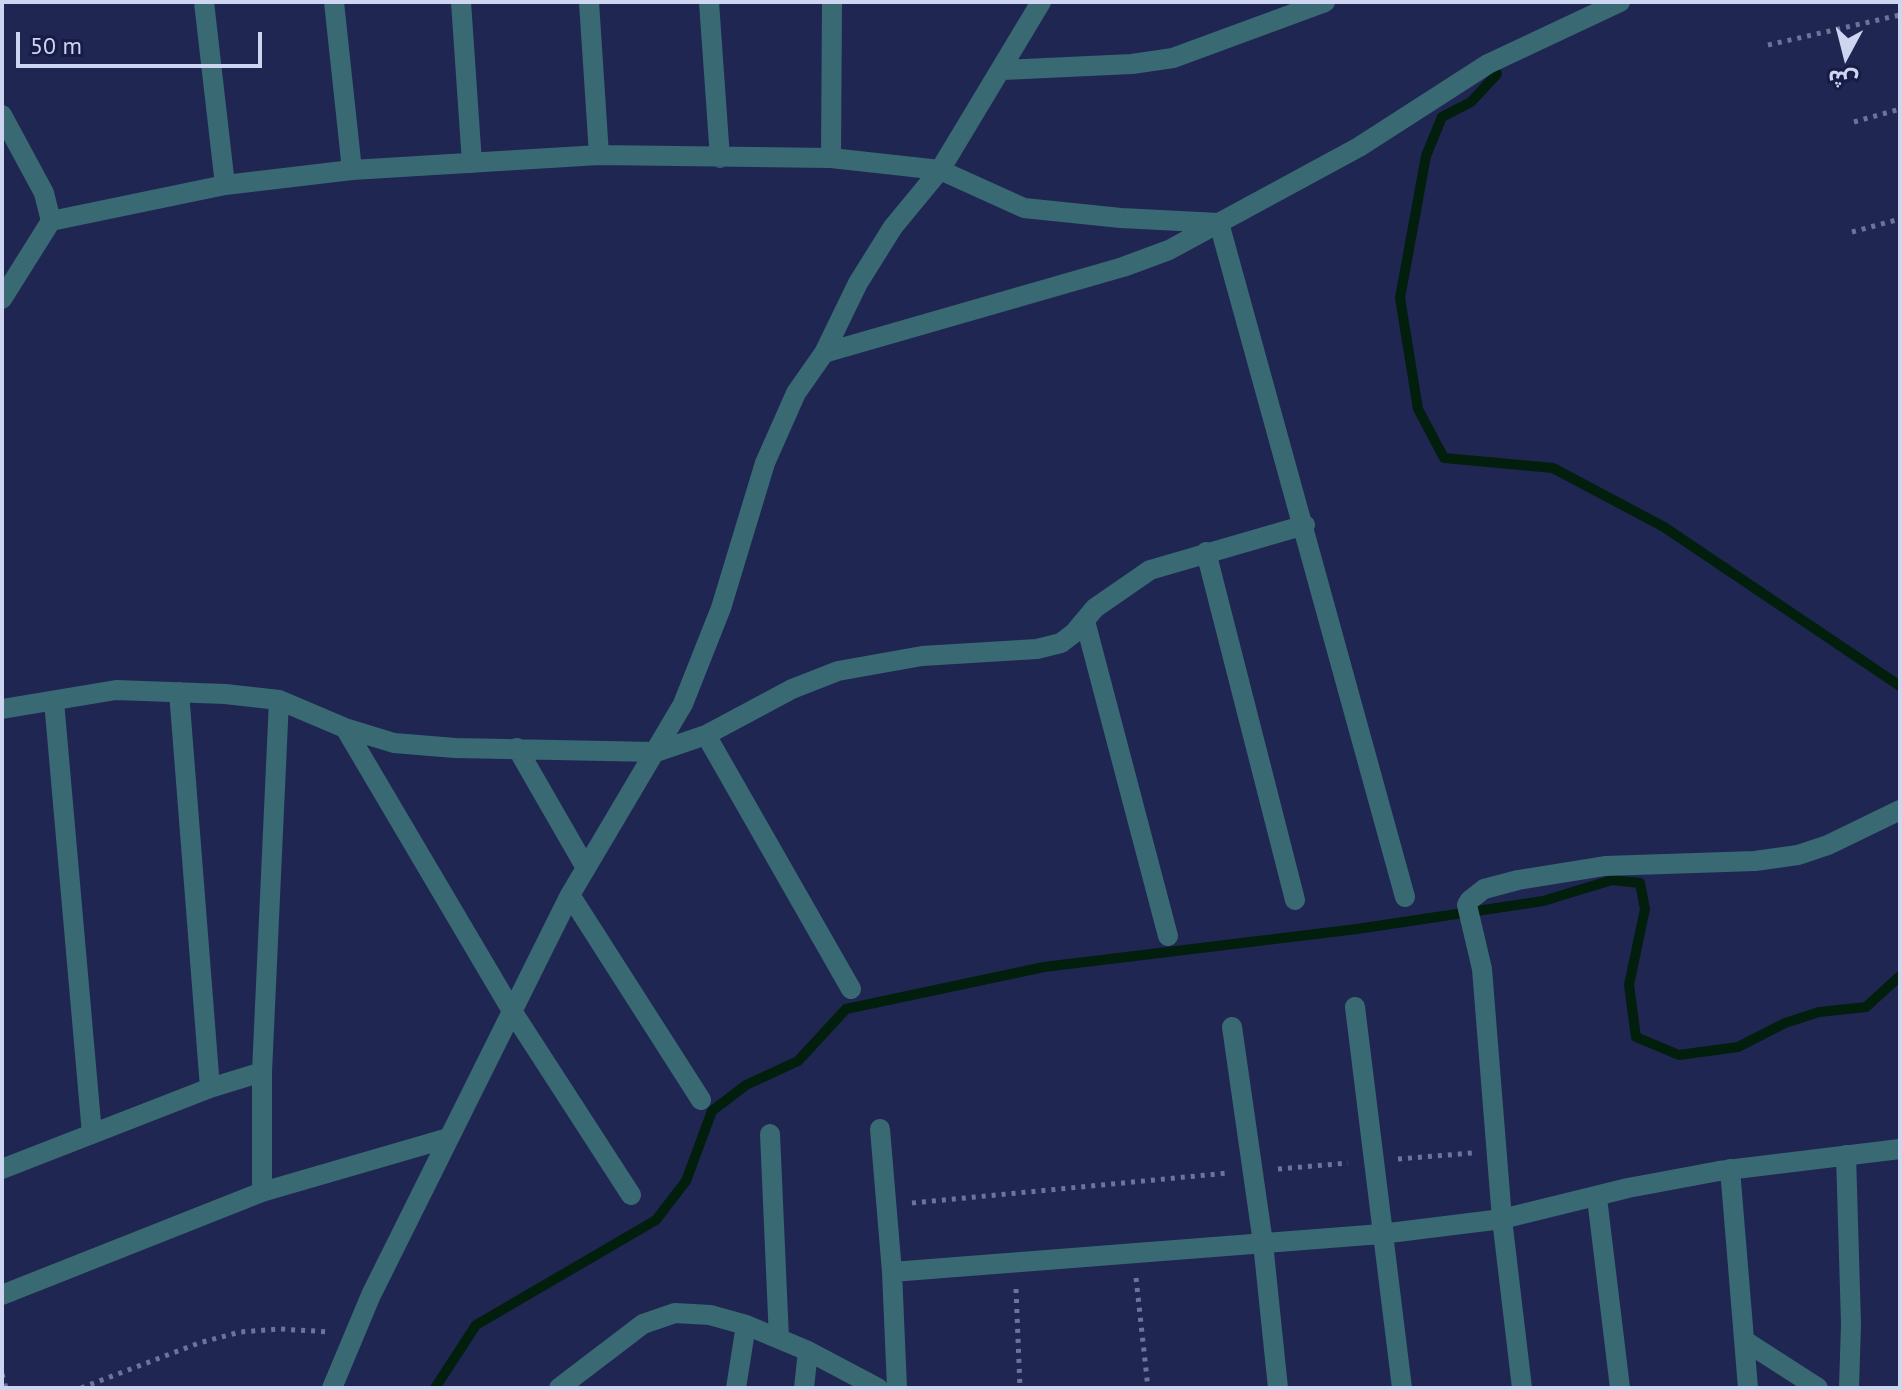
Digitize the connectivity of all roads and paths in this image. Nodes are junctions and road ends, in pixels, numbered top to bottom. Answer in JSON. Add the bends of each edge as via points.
{"nodes":[{"id":1,"x":204,"y":2,"type":"edge"},
{"id":2,"x":334,"y":2,"type":"edge"},
{"id":3,"x":461,"y":2,"type":"edge"},
{"id":4,"x":589,"y":2,"type":"edge"},
{"id":5,"x":709,"y":2,"type":"edge"},
{"id":6,"x":832,"y":2,"type":"edge"},
{"id":7,"x":1041,"y":2,"type":"edge"},
{"id":8,"x":1325,"y":2,"type":"edge"},
{"id":9,"x":1620,"y":2,"type":"edge"},
{"id":10,"x":1900,"y":15,"type":"edge"},
{"id":11,"x":1768,"y":45,"type":"dead end"},
{"id":12,"x":1003,"y":70,"type":"junction"},
{"id":13,"x":1900,"y":109,"type":"edge"},
{"id":14,"x":2,"y":115,"type":"edge"},
{"id":15,"x":1854,"y":122,"type":"dead end"},
{"id":16,"x":599,"y":155,"type":"junction"},
{"id":17,"x":720,"y":158,"type":"junction"},
{"id":18,"x":831,"y":158,"type":"junction"},
{"id":19,"x":472,"y":163,"type":"junction"},
{"id":20,"x":352,"y":170,"type":"junction"},
{"id":21,"x":940,"y":170,"type":"junction"},
{"id":22,"x":225,"y":185,"type":"junction"},
{"id":23,"x":1900,"y":219,"type":"edge"},
{"id":24,"x":51,"y":221,"type":"junction"},
{"id":25,"x":1219,"y":223,"type":"junction"},
{"id":26,"x":1852,"y":232,"type":"dead end"},
{"id":27,"x":2,"y":299,"type":"edge"},
{"id":28,"x":824,"y":353,"type":"junction"},
{"id":29,"x":1305,"y":525,"type":"junction"},
{"id":30,"x":1206,"y":552,"type":"junction"},
{"id":31,"x":1085,"y":621,"type":"junction"},
{"id":32,"x":179,"y":692,"type":"junction"},
{"id":33,"x":279,"y":700,"type":"junction"},
{"id":34,"x":54,"y":701,"type":"junction"},
{"id":35,"x":2,"y":709,"type":"edge"},
{"id":36,"x":345,"y":728,"type":"junction"},
{"id":37,"x":706,"y":735,"type":"junction"},
{"id":38,"x":517,"y":748,"type":"junction"},
{"id":39,"x":656,"y":752,"type":"junction"},
{"id":40,"x":1900,"y":810,"type":"edge"},
{"id":41,"x":586,"y":868,"type":"junction"},
{"id":42,"x":570,"y":895,"type":"junction"},
{"id":43,"x":1405,"y":897,"type":"dead end"},
{"id":44,"x":1295,"y":900,"type":"dead end"},
{"id":45,"x":1168,"y":936,"type":"dead end"},
{"id":46,"x":851,"y":989,"type":"dead end"},
{"id":47,"x":1355,"y":1007,"type":"dead end"},
{"id":48,"x":512,"y":1011,"type":"junction"},
{"id":49,"x":1232,"y":1027,"type":"dead end"},
{"id":50,"x":262,"y":1072,"type":"junction"},
{"id":51,"x":210,"y":1088,"type":"junction"},
{"id":52,"x":701,"y":1100,"type":"dead end"},
{"id":53,"x":880,"y":1129,"type":"dead end"},
{"id":54,"x":92,"y":1134,"type":"junction"},
{"id":55,"x":770,"y":1134,"type":"dead end"},
{"id":56,"x":448,"y":1138,"type":"junction"},
{"id":57,"x":1900,"y":1149,"type":"edge"},
{"id":58,"x":1496,"y":1151,"type":"junction"},
{"id":59,"x":1846,"y":1155,"type":"junction"},
{"id":60,"x":1373,"y":1161,"type":"junction"},
{"id":61,"x":2,"y":1169,"type":"edge"},
{"id":62,"x":1730,"y":1169,"type":"junction"},
{"id":63,"x":1253,"y":1171,"type":"junction"},
{"id":64,"x":262,"y":1192,"type":"junction"},
{"id":65,"x":631,"y":1195,"type":"dead end"},
{"id":66,"x":1597,"y":1198,"type":"junction"},
{"id":67,"x":886,"y":1205,"type":"junction"},
{"id":68,"x":1502,"y":1219,"type":"junction"},
{"id":69,"x":1381,"y":1234,"type":"junction"},
{"id":70,"x":1263,"y":1243,"type":"junction"},
{"id":71,"x":1133,"y":1253,"type":"junction"},
{"id":72,"x":1014,"y":1262,"type":"junction"},
{"id":73,"x":892,"y":1272,"type":"junction"},
{"id":74,"x":2,"y":1295,"type":"edge"},
{"id":75,"x":746,"y":1325,"type":"junction"},
{"id":76,"x":355,"y":1333,"type":"junction"},
{"id":77,"x":779,"y":1339,"type":"junction"},
{"id":78,"x":1745,"y":1341,"type":"junction"},
{"id":79,"x":808,"y":1351,"type":"junction"},
{"id":80,"x":2,"y":1374,"type":"edge"},
{"id":81,"x":6,"y":1388,"type":"edge"},
{"id":82,"x":81,"y":1388,"type":"edge"},
{"id":83,"x":332,"y":1388,"type":"edge"},
{"id":84,"x":559,"y":1388,"type":"edge"},
{"id":85,"x":736,"y":1388,"type":"edge"},
{"id":86,"x":804,"y":1388,"type":"edge"},
{"id":87,"x":878,"y":1388,"type":"edge"},
{"id":88,"x":897,"y":1388,"type":"edge"},
{"id":89,"x":1020,"y":1388,"type":"edge"},
{"id":90,"x":1148,"y":1388,"type":"edge"},
{"id":91,"x":1278,"y":1388,"type":"edge"},
{"id":92,"x":1402,"y":1388,"type":"edge"},
{"id":93,"x":1522,"y":1388,"type":"edge"},
{"id":94,"x":1620,"y":1388,"type":"edge"},
{"id":95,"x":1748,"y":1388,"type":"edge"},
{"id":96,"x":1818,"y":1388,"type":"edge"},
{"id":97,"x":1849,"y":1388,"type":"edge"}],
"edges":[{"from":1,"to":22,"type":"street"},
{"from":2,"to":20,"type":"street"},
{"from":3,"to":19,"type":"street"},
{"from":4,"to":16,"type":"street"},
{"from":5,"to":17,"type":"street"},
{"from":6,"to":18,"type":"street"},
{"from":7,"to":12,"type":"street"},
{"from":8,"to":12,"type":"street","via":[[1173,58]]},
{"from":9,"to":25,"type":"street","via":[[1488,64],[1359,147]]},
{"from":10,"to":11,"type":"path"},
{"from":12,"to":21,"type":"street"},
{"from":13,"to":15,"type":"path"},
{"from":14,"to":24,"type":"street","via":[[44,193]]},
{"from":16,"to":17,"type":"street"},
{"from":16,"to":19,"type":"street"},
{"from":17,"to":18,"type":"street"},
{"from":18,"to":21,"type":"street"},
{"from":19,"to":20,"type":"street"},
{"from":20,"to":22,"type":"street"},
{"from":21,"to":25,"type":"street","via":[[1024,208]]},
{"from":21,"to":28,"type":"street","via":[[893,227]]},
{"from":22,"to":24,"type":"street"},
{"from":23,"to":26,"type":"path"},
{"from":24,"to":27,"type":"street"},
{"from":25,"to":28,"type":"street","via":[[1123,267]]},
{"from":25,"to":29,"type":"street"},
{"from":28,"to":39,"type":"street","via":[[796,393],[765,463],[721,608],[683,704]]},
{"from":29,"to":30,"type":"street"},
{"from":29,"to":43,"type":"street"},
{"from":30,"to":31,"type":"street","via":[[1150,570],[1095,608]]},
{"from":30,"to":44,"type":"street"},
{"from":31,"to":37,"type":"street","via":[[1061,643],[1037,649],[922,656],[838,671]]},
{"from":31,"to":45,"type":"street"},
{"from":32,"to":33,"type":"street"},
{"from":32,"to":34,"type":"street","via":[[116,690]]},
{"from":32,"to":51,"type":"street"},
{"from":33,"to":36,"type":"street"},
{"from":33,"to":50,"type":"street"},
{"from":34,"to":35,"type":"street"},
{"from":34,"to":54,"type":"street"},
{"from":36,"to":38,"type":"street","via":[[394,743]]},
{"from":36,"to":48,"type":"street"},
{"from":37,"to":39,"type":"street"},
{"from":37,"to":46,"type":"street"},
{"from":38,"to":39,"type":"street"},
{"from":38,"to":41,"type":"street"},
{"from":39,"to":41,"type":"street"},
{"from":40,"to":58,"type":"street","via":[[1798,855],[1605,866],[1484,889],[1467,905],[1482,969]]},
{"from":41,"to":42,"type":"street"},
{"from":42,"to":48,"type":"street"},
{"from":42,"to":52,"type":"street"},
{"from":47,"to":60,"type":"street"},
{"from":48,"to":56,"type":"street"},
{"from":48,"to":65,"type":"street"},
{"from":49,"to":63,"type":"street"},
{"from":50,"to":51,"type":"street"},
{"from":50,"to":64,"type":"street"},
{"from":51,"to":54,"type":"street"},
{"from":53,"to":67,"type":"street"},
{"from":54,"to":61,"type":"street"},
{"from":55,"to":77,"type":"street"},
{"from":56,"to":64,"type":"street"},
{"from":56,"to":76,"type":"street"},
{"from":57,"to":59,"type":"street"},
{"from":58,"to":60,"type":"path"},
{"from":58,"to":68,"type":"street"},
{"from":59,"to":62,"type":"street"},
{"from":59,"to":97,"type":"street"},
{"from":60,"to":63,"type":"path"},
{"from":60,"to":69,"type":"street"},
{"from":62,"to":66,"type":"street"},
{"from":62,"to":78,"type":"street"},
{"from":63,"to":67,"type":"path"},
{"from":63,"to":70,"type":"street"},
{"from":64,"to":74,"type":"street"},
{"from":66,"to":68,"type":"street"},
{"from":66,"to":94,"type":"street"},
{"from":67,"to":73,"type":"street"},
{"from":68,"to":69,"type":"street"},
{"from":68,"to":93,"type":"street"},
{"from":69,"to":70,"type":"street"},
{"from":69,"to":92,"type":"street"},
{"from":70,"to":71,"type":"street"},
{"from":70,"to":91,"type":"street"},
{"from":71,"to":72,"type":"street"},
{"from":71,"to":90,"type":"path"},
{"from":72,"to":73,"type":"street"},
{"from":72,"to":89,"type":"path"},
{"from":73,"to":88,"type":"street"},
{"from":75,"to":77,"type":"street"},
{"from":75,"to":84,"type":"street","via":[[675,1313],[643,1324]]},
{"from":75,"to":85,"type":"street"},
{"from":76,"to":82,"type":"path","via":[[240,1332]]},
{"from":76,"to":83,"type":"street"},
{"from":77,"to":79,"type":"street"},
{"from":78,"to":95,"type":"street"},
{"from":78,"to":96,"type":"street"},
{"from":79,"to":86,"type":"street"},
{"from":79,"to":87,"type":"street"},
{"from":80,"to":81,"type":"path"}]}
